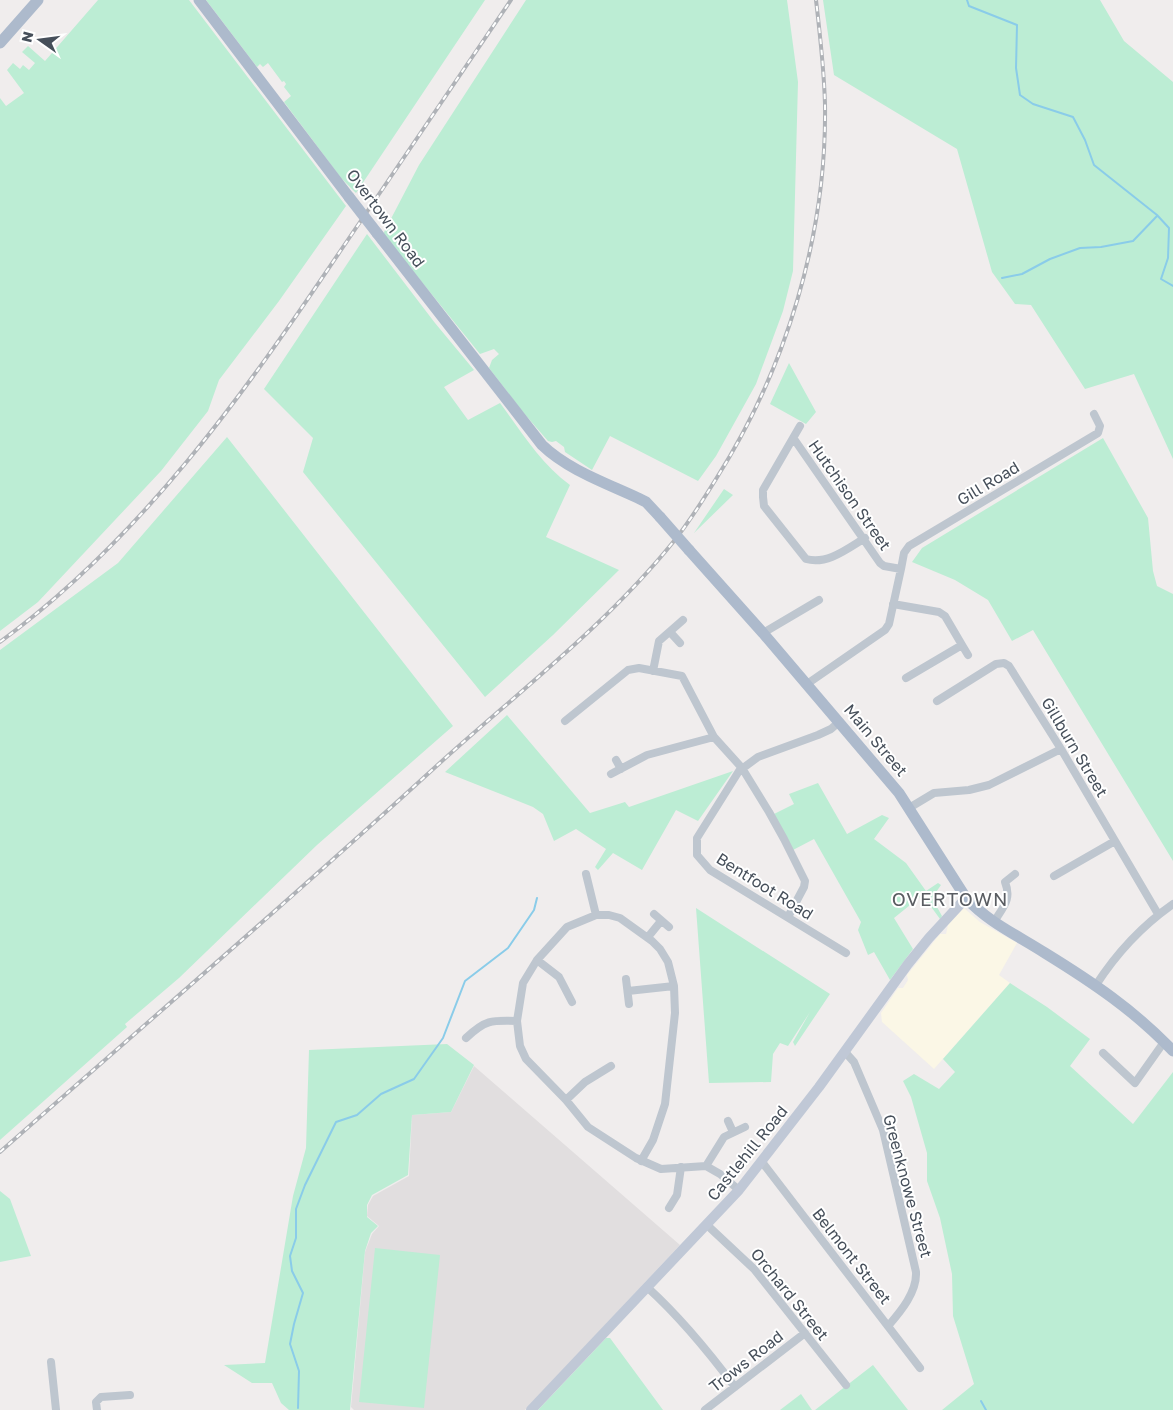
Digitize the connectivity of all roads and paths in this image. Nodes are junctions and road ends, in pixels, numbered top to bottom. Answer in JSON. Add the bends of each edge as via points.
{"nodes":[{"id":1,"x":38,"y":0,"type":"edge"},
{"id":2,"x":199,"y":0,"type":"edge"},
{"id":3,"x":0,"y":43,"type":"edge"},
{"id":4,"x":1094,"y":414,"type":"dead end"},
{"id":5,"x":800,"y":426,"type":"dead end"},
{"id":6,"x":794,"y":439,"type":"junction"},
{"id":7,"x":550,"y":453,"type":"joint"},
{"id":8,"x":865,"y":538,"type":"junction"},
{"id":9,"x":901,"y":568,"type":"junction"},
{"id":10,"x":819,"y":600,"type":"dead end"},
{"id":11,"x":894,"y":604,"type":"junction"},
{"id":12,"x":683,"y":620,"type":"dead end"},
{"id":13,"x":670,"y":632,"type":"junction"},
{"id":14,"x":763,"y":633,"type":"junction"},
{"id":15,"x":680,"y":642,"type":"dead end"},
{"id":16,"x":962,"y":645,"type":"junction"},
{"id":17,"x":968,"y":655,"type":"dead end"},
{"id":18,"x":653,"y":671,"type":"junction"},
{"id":19,"x":906,"y":678,"type":"dead end"},
{"id":20,"x":807,"y":684,"type":"junction"},
{"id":21,"x":937,"y":701,"type":"dead end"},
{"id":22,"x":565,"y":721,"type":"dead end"},
{"id":23,"x":839,"y":722,"type":"junction"},
{"id":24,"x":714,"y":737,"type":"junction"},
{"id":25,"x":1061,"y":749,"type":"junction"},
{"id":26,"x":616,"y":760,"type":"dead end"},
{"id":27,"x":621,"y":768,"type":"junction"},
{"id":28,"x":742,"y":768,"type":"junction"},
{"id":29,"x":611,"y":774,"type":"dead end"},
{"id":30,"x":909,"y":808,"type":"junction"},
{"id":31,"x":1115,"y":841,"type":"junction"},
{"id":32,"x":586,"y":874,"type":"dead end"},
{"id":33,"x":1015,"y":874,"type":"dead end"},
{"id":34,"x":1054,"y":876,"type":"dead end"},
{"id":35,"x":966,"y":898,"type":"junction"},
{"id":36,"x":1173,"y":904,"type":"edge"},
{"id":37,"x":654,"y":914,"type":"dead end"},
{"id":38,"x":1158,"y":914,"type":"junction"},
{"id":39,"x":596,"y":915,"type":"junction"},
{"id":40,"x":788,"y":917,"type":"junction"},
{"id":41,"x":661,"y":921,"type":"junction"},
{"id":42,"x":994,"y":922,"type":"junction"},
{"id":43,"x":669,"y":927,"type":"dead end"},
{"id":44,"x":648,"y":937,"type":"junction"},
{"id":45,"x":846,"y":953,"type":"dead end"},
{"id":46,"x":537,"y":960,"type":"junction"},
{"id":47,"x":626,"y":979,"type":"dead end"},
{"id":48,"x":1096,"y":985,"type":"junction"},
{"id":49,"x":674,"y":986,"type":"junction"},
{"id":50,"x":628,"y":991,"type":"junction"},
{"id":51,"x":572,"y":1002,"type":"dead end"},
{"id":52,"x":629,"y":1004,"type":"dead end"},
{"id":53,"x":517,"y":1022,"type":"junction"},
{"id":54,"x":466,"y":1038,"type":"dead end"},
{"id":55,"x":1164,"y":1042,"type":"junction"},
{"id":56,"x":1173,"y":1051,"type":"edge"},
{"id":57,"x":845,"y":1052,"type":"junction"},
{"id":58,"x":1104,"y":1053,"type":"dead end"},
{"id":59,"x":611,"y":1066,"type":"dead end"},
{"id":60,"x":566,"y":1100,"type":"junction"},
{"id":61,"x":728,"y":1121,"type":"dead end"},
{"id":62,"x":746,"y":1127,"type":"dead end"},
{"id":63,"x":733,"y":1132,"type":"junction"},
{"id":64,"x":641,"y":1161,"type":"junction"},
{"id":65,"x":762,"y":1162,"type":"junction"},
{"id":66,"x":706,"y":1166,"type":"junction"},
{"id":67,"x":681,"y":1167,"type":"junction"},
{"id":68,"x":739,"y":1190,"type":"junction"},
{"id":69,"x":668,"y":1208,"type":"dead end"},
{"id":70,"x":707,"y":1225,"type":"junction"},
{"id":71,"x":648,"y":1288,"type":"junction"},
{"id":72,"x":889,"y":1325,"type":"junction"},
{"id":73,"x":804,"y":1333,"type":"junction"},
{"id":74,"x":51,"y":1362,"type":"dead end"},
{"id":75,"x":920,"y":1368,"type":"dead end"},
{"id":76,"x":846,"y":1385,"type":"dead end"},
{"id":77,"x":735,"y":1387,"type":"junction"},
{"id":78,"x":130,"y":1395,"type":"dead end"},
{"id":79,"x":56,"y":1410,"type":"edge"},
{"id":80,"x":97,"y":1410,"type":"edge"},
{"id":81,"x":531,"y":1410,"type":"edge"},
{"id":82,"x":705,"y":1410,"type":"edge"}],
"edges":[{"from":1,"to":3,"type":"main road"},
{"from":2,"to":7,"type":"main road","name":"Overtown Road","bridge":true,"via":[[475,361]]},
{"from":4,"to":9,"type":"street","name":"Gill Road","via":[[1100,426],[1098,433],[909,546]]},
{"from":5,"to":6,"type":"street"},
{"from":6,"to":8,"type":"street","name":"Hutchison Street"},
{"from":6,"to":8,"type":"street","via":[[763,490],[764,506],[806,559],[814,562],[831,558]]},
{"from":7,"to":14,"type":"main road","name":"Main Street","bridge":true,"via":[[646,502]]},
{"from":8,"to":9,"type":"street","name":"Hutchison Street","via":[[880,563]]},
{"from":9,"to":11,"type":"street"},
{"from":10,"to":14,"type":"street"},
{"from":11,"to":16,"type":"street","via":[[939,612],[945,616]]},
{"from":11,"to":20,"type":"street","via":[[886,630]]},
{"from":12,"to":13,"type":"street"},
{"from":13,"to":15,"type":"street"},
{"from":13,"to":18,"type":"street","via":[[660,641]]},
{"from":14,"to":20,"type":"main road","name":"Main Street"},
{"from":16,"to":17,"type":"street"},
{"from":16,"to":19,"type":"street"},
{"from":18,"to":22,"type":"street","via":[[628,670]]},
{"from":18,"to":24,"type":"street","via":[[682,676]]},
{"from":20,"to":23,"type":"main road","name":"Main Street"},
{"from":21,"to":25,"type":"street","name":"Gillburn Street","via":[[996,664],[1004,663],[1009,666]]},
{"from":23,"to":28,"type":"street","name":"Bentfoot Road","via":[[818,735],[758,757]]},
{"from":23,"to":30,"type":"main road","name":"Main Street"},
{"from":24,"to":27,"type":"street","via":[[646,755]]},
{"from":24,"to":28,"type":"street"},
{"from":25,"to":30,"type":"street","via":[[990,785],[934,793]]},
{"from":25,"to":31,"type":"street","name":"Gillburn Street"},
{"from":26,"to":27,"type":"street"},
{"from":27,"to":29,"type":"street"},
{"from":28,"to":40,"type":"street","via":[[784,839],[804,881]]},
{"from":28,"to":40,"type":"street","name":"Bentfoot Road","via":[[697,838],[697,855],[710,870]]},
{"from":30,"to":35,"type":"main road","name":"Main Street"},
{"from":31,"to":34,"type":"street"},
{"from":31,"to":38,"type":"street","name":"Gillburn Street"},
{"from":32,"to":39,"type":"street"},
{"from":33,"to":42,"type":"street","via":[[1005,882],[1008,899]]},
{"from":35,"to":42,"type":"main road","name":"Main Street"},
{"from":35,"to":57,"type":"main road","name":"Castlehill Road","via":[[908,964]]},
{"from":36,"to":38,"type":"street"},
{"from":37,"to":41,"type":"street"},
{"from":38,"to":48,"type":"street","via":[[1109,966]]},
{"from":39,"to":44,"type":"street","via":[[620,918]]},
{"from":39,"to":46,"type":"street","via":[[567,927]]},
{"from":40,"to":45,"type":"street","name":"Bentfoot Road"},
{"from":41,"to":43,"type":"street"},
{"from":41,"to":44,"type":"street"},
{"from":42,"to":48,"type":"main road","name":"Main Street"},
{"from":44,"to":49,"type":"street","via":[[668,962]]},
{"from":46,"to":51,"type":"street","via":[[559,977]]},
{"from":46,"to":53,"type":"street","via":[[523,983]]},
{"from":47,"to":50,"type":"street"},
{"from":48,"to":55,"type":"main road","name":"Main Street","via":[[1133,1012]]},
{"from":49,"to":50,"type":"street"},
{"from":49,"to":64,"type":"street","via":[[675,1013],[665,1104],[654,1140]]},
{"from":50,"to":52,"type":"street"},
{"from":53,"to":54,"type":"street","via":[[494,1020],[478,1024]]},
{"from":53,"to":60,"type":"street","via":[[520,1046],[526,1060]]},
{"from":55,"to":56,"type":"main road","name":"Main Street"},
{"from":55,"to":58,"type":"street","via":[[1135,1083]]},
{"from":57,"to":65,"type":"main road","name":"Castlehill Road"},
{"from":57,"to":72,"type":"street","name":"Greenknowe Street","via":[[854,1062],[883,1130],[916,1272],[903,1310]]},
{"from":59,"to":60,"type":"street","via":[[585,1082]]},
{"from":60,"to":64,"type":"street","via":[[588,1127]]},
{"from":61,"to":63,"type":"street"},
{"from":62,"to":63,"type":"street"},
{"from":63,"to":66,"type":"street","via":[[718,1144]]},
{"from":64,"to":67,"type":"street","via":[[660,1169]]},
{"from":65,"to":68,"type":"main road","name":"Castlehill Road"},
{"from":65,"to":72,"type":"street","name":"Belmont Street"},
{"from":66,"to":67,"type":"street"},
{"from":66,"to":68,"type":"street"},
{"from":67,"to":69,"type":"street","via":[[677,1195]]},
{"from":68,"to":70,"type":"main road","name":"Castlehill Road"},
{"from":70,"to":71,"type":"main road","name":"Castlehill Road"},
{"from":70,"to":73,"type":"street","name":"Orchard Street","via":[[754,1269]]},
{"from":71,"to":77,"type":"street","via":[[701,1342]]},
{"from":71,"to":81,"type":"main road","name":"Castlehill Road"},
{"from":72,"to":75,"type":"street","name":"Belmont Street"},
{"from":73,"to":76,"type":"street","name":"Orchard Street"},
{"from":73,"to":77,"type":"street","name":"Trows Road"},
{"from":74,"to":79,"type":"street"},
{"from":77,"to":82,"type":"street","name":"Trows Road"},
{"from":78,"to":80,"type":"street","via":[[101,1397],[96,1402]]}]}
